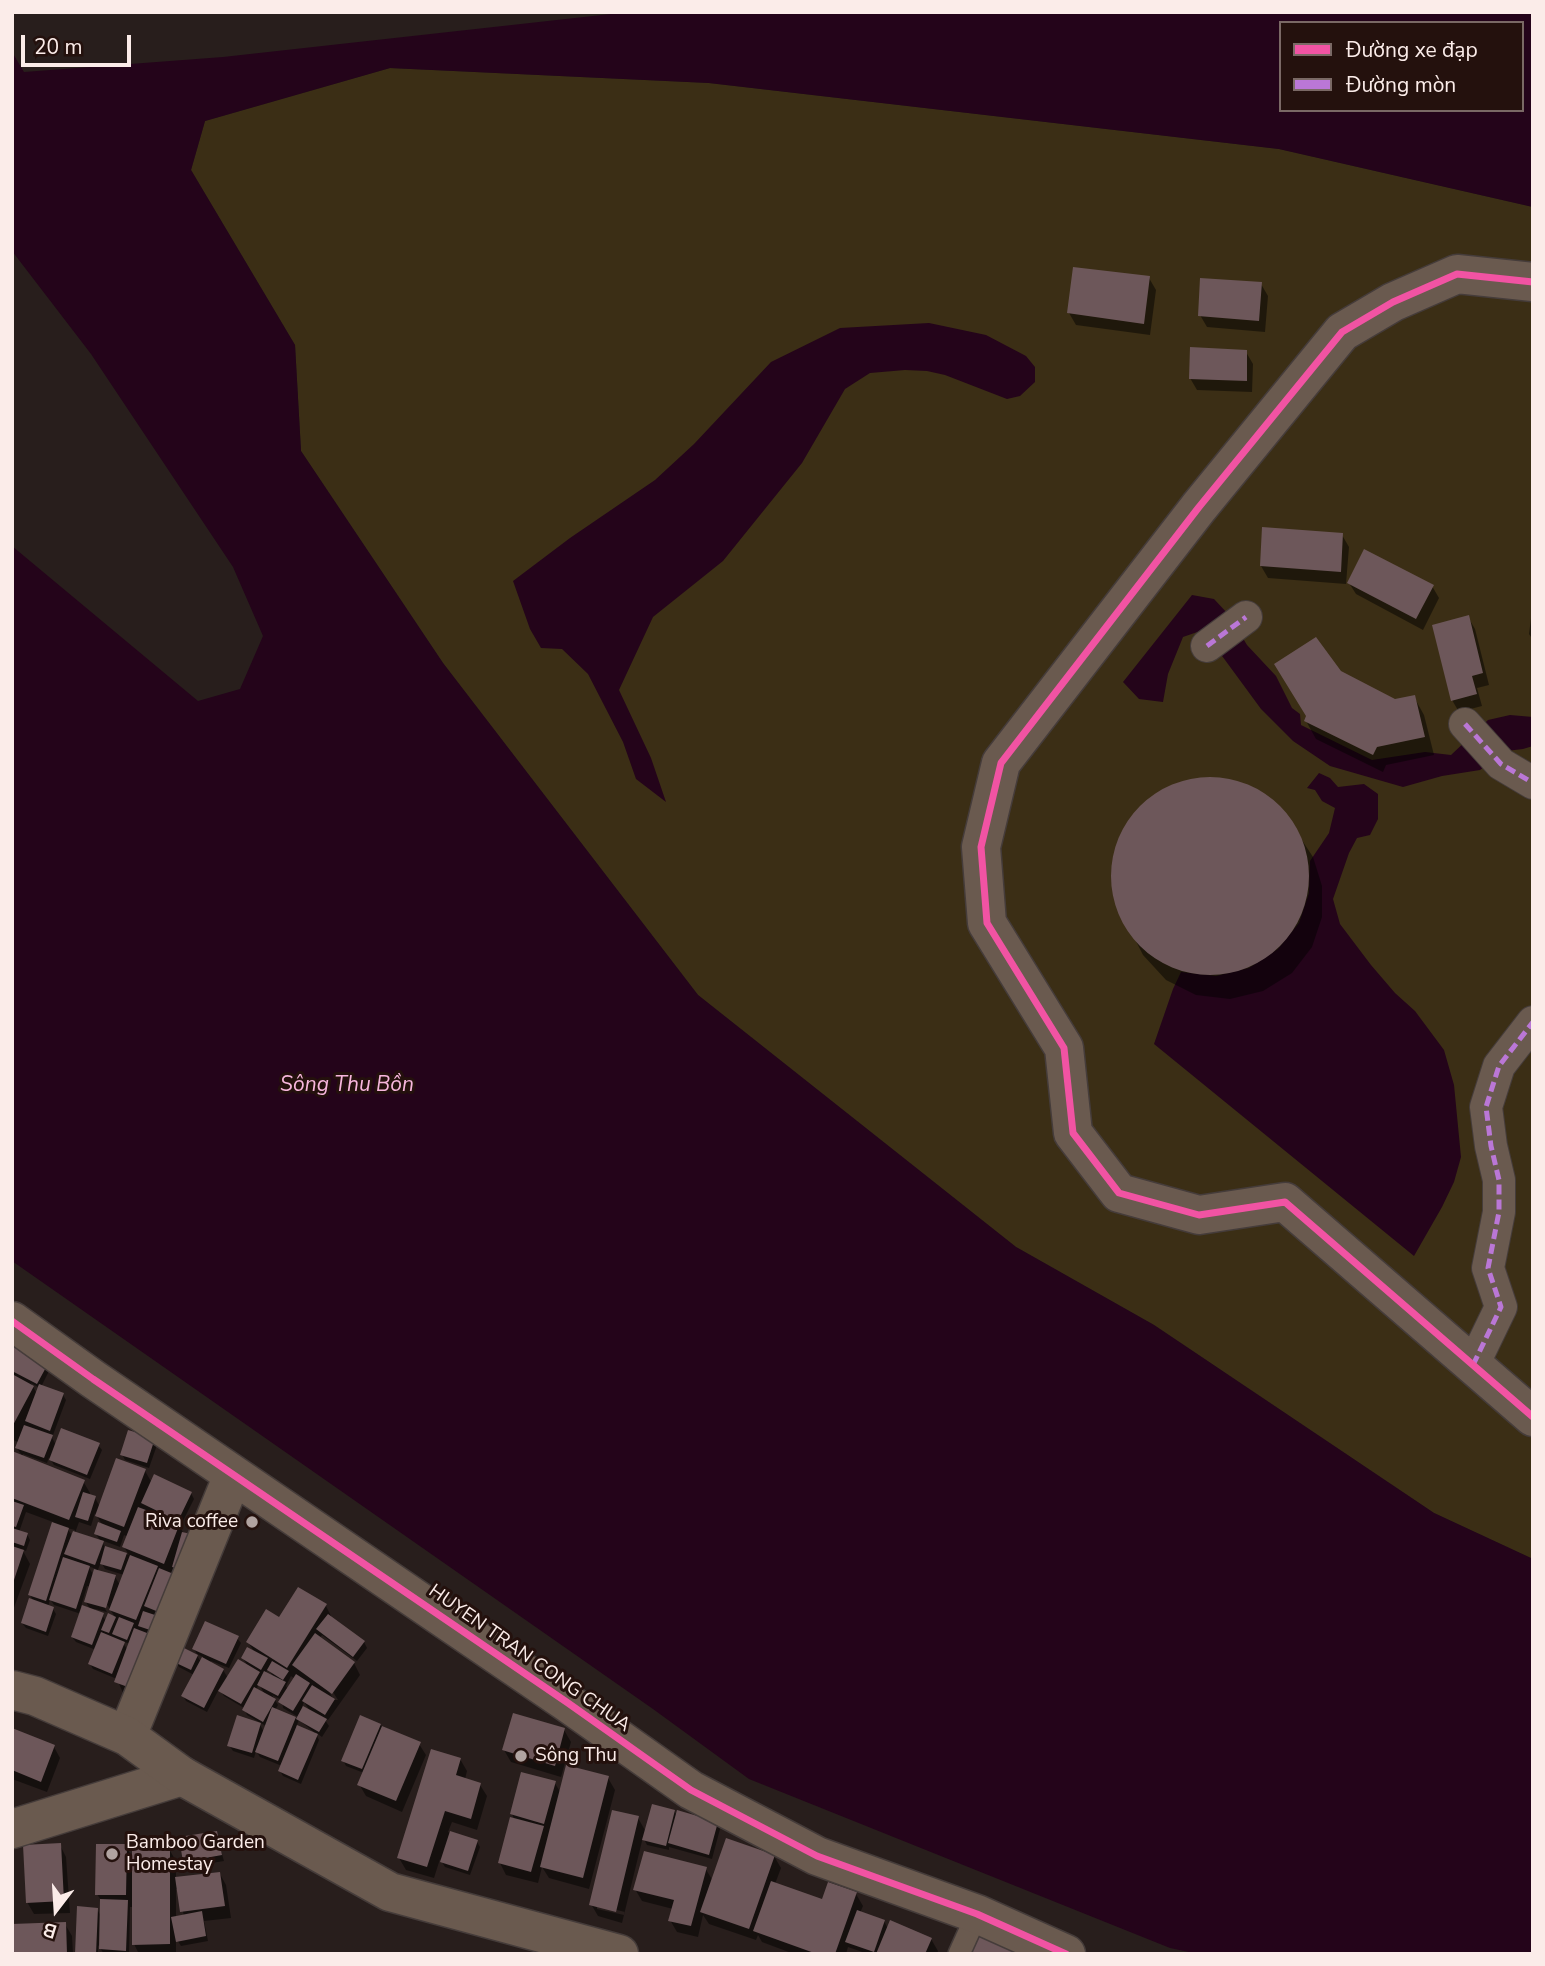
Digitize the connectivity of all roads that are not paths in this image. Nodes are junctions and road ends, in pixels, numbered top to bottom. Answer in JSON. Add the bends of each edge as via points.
{"nodes":[{"id":1,"x":1533,"y":282,"type":"edge"},
{"id":2,"x":1246,"y":617,"type":"dead end"},
{"id":3,"x":1207,"y":646,"type":"dead end"},
{"id":4,"x":1465,"y":724,"type":"dead end"},
{"id":5,"x":1533,"y":783,"type":"edge"},
{"id":6,"x":1533,"y":1022,"type":"edge"},
{"id":7,"x":12,"y":1321,"type":"edge"},
{"id":8,"x":1473,"y":1366,"type":"junction"},
{"id":9,"x":1533,"y":1417,"type":"edge"},
{"id":10,"x":233,"y":1475,"type":"junction"},
{"id":11,"x":12,"y":1690,"type":"edge"},
{"id":12,"x":127,"y":1736,"type":"junction"},
{"id":13,"x":182,"y":1776,"type":"junction"},
{"id":14,"x":12,"y":1829,"type":"edge"},
{"id":15,"x":977,"y":1914,"type":"junction"},
{"id":16,"x":619,"y":1954,"type":"edge"},
{"id":17,"x":959,"y":1954,"type":"edge"},
{"id":18,"x":1066,"y":1954,"type":"edge"}],
"edges":[{"from":1,"to":8,"type":"street","via":[[1457,274],[1393,302],[1342,332],[1199,507],[1001,763],[981,847],[987,923],[1063,1048],[1073,1133],[1119,1193],[1199,1215],[1285,1202]]},
{"from":2,"to":3,"type":"street"},
{"from":4,"to":5,"type":"street","via":[[1501,764]]},
{"from":6,"to":8,"type":"street","via":[[1499,1066],[1486,1107],[1499,1180],[1499,1212],[1488,1268],[1500,1307]]},
{"from":7,"to":10,"type":"street","name":"HUYEN TRAN CONG CHUA"},
{"from":8,"to":9,"type":"street"},
{"from":10,"to":12,"type":"street"},
{"from":10,"to":15,"type":"street","name":"HUYEN TRAN CONG CHUA","via":[[691,1790],[817,1856]]},
{"from":11,"to":12,"type":"street"},
{"from":12,"to":13,"type":"street"},
{"from":13,"to":14,"type":"street"},
{"from":13,"to":16,"type":"street","via":[[390,1892]]},
{"from":15,"to":17,"type":"lane"},
{"from":15,"to":18,"type":"street","name":"HUYEN TRAN CONG CHUA"}]}
